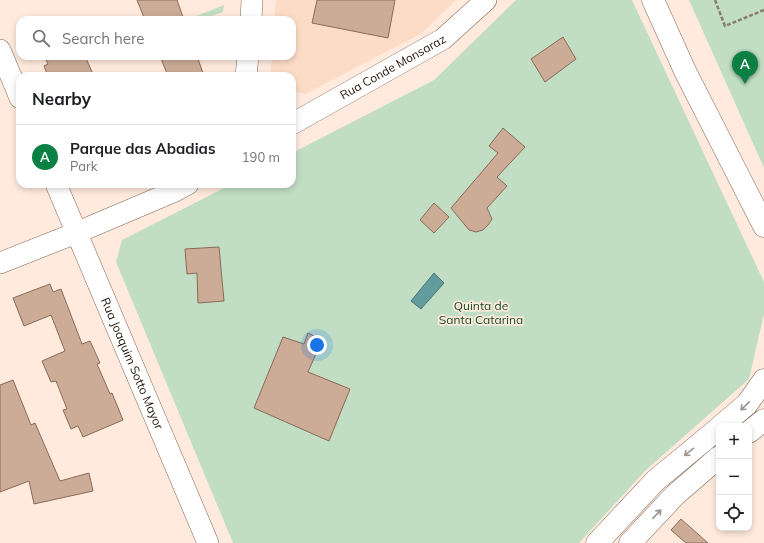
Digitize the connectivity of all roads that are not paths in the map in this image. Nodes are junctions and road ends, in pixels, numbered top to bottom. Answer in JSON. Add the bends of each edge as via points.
{"nodes":[{"id":1,"x":252,"y":0,"type":"edge"},
{"id":2,"x":486,"y":0,"type":"edge"},
{"id":3,"x":653,"y":0,"type":"edge"},
{"id":4,"x":251,"y":16,"type":"edge"},
{"id":5,"x":0,"y":50,"type":"edge"},
{"id":6,"x":248,"y":60,"type":"edge"},
{"id":7,"x":246,"y":72,"type":"edge"},
{"id":8,"x":16,"y":88,"type":"edge"},
{"id":9,"x":296,"y":122,"type":"edge"},
{"id":10,"x":58,"y":188,"type":"edge"},
{"id":11,"x":181,"y":188,"type":"edge"},
{"id":12,"x":764,"y":226,"type":"edge"},
{"id":13,"x":76,"y":233,"type":"junction"},
{"id":14,"x":0,"y":263,"type":"edge"},
{"id":15,"x":764,"y":380,"type":"edge"},
{"id":16,"x":764,"y":420,"type":"edge"},
{"id":17,"x":725,"y":423,"type":"edge"},
{"id":18,"x":716,"y":430,"type":"edge"},
{"id":19,"x":752,"y":430,"type":"edge"},
{"id":20,"x":718,"y":459,"type":"edge"},
{"id":21,"x":208,"y":543,"type":"edge"},
{"id":22,"x":597,"y":543,"type":"edge"},
{"id":23,"x":630,"y":543,"type":"edge"}],
"edges":[{"from":1,"to":4,"type":"street"},
{"from":2,"to":9,"type":"street","name":"Rua Conde Monsaraz","via":[[443,39]]},
{"from":3,"to":12,"type":"street","via":[[685,71]]},
{"from":5,"to":8,"type":"street"},
{"from":6,"to":7,"type":"street"},
{"from":10,"to":13,"type":"street","name":"Rua Joaquim Sotto Mayor"},
{"from":11,"to":13,"type":"street"},
{"from":13,"to":14,"type":"street"},
{"from":13,"to":21,"type":"street","name":"Rua Joaquim Sotto Mayor"},
{"from":15,"to":17,"type":"street","one_way":true,"via":[[747,404]]},
{"from":16,"to":19,"type":"street"},
{"from":18,"to":22,"type":"street","one_way":true,"via":[[656,480]]},
{"from":23,"to":20,"type":"street","one_way":true,"via":[[675,494]]}]}
